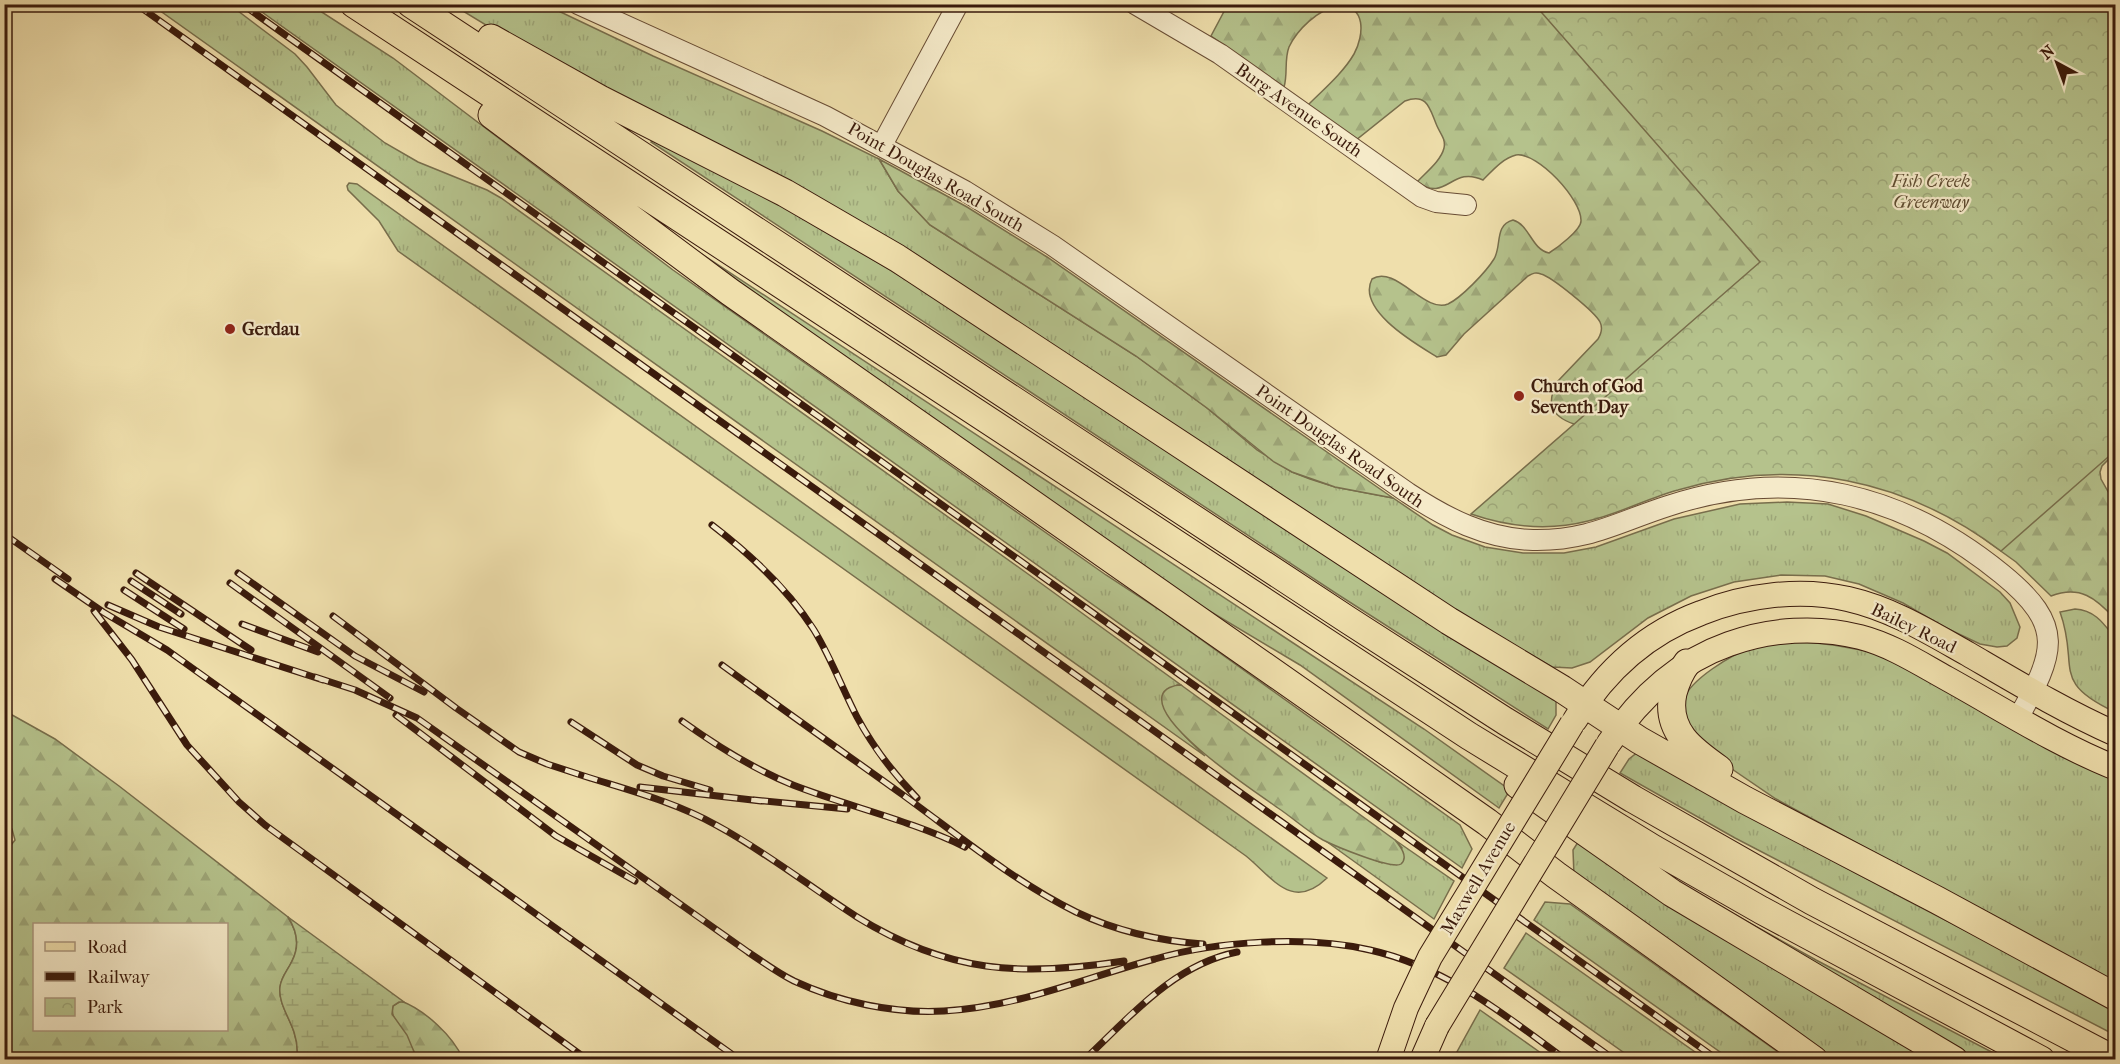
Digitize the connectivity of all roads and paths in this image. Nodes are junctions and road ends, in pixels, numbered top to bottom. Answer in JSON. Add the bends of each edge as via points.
{"nodes":[{"id":1,"x":345,"y":4,"type":"edge"},
{"id":2,"x":354,"y":4,"type":"edge"},
{"id":3,"x":411,"y":4,"type":"edge"},
{"id":4,"x":432,"y":4,"type":"edge"},
{"id":5,"x":578,"y":4,"type":"edge"},
{"id":6,"x":958,"y":4,"type":"edge"},
{"id":7,"x":1135,"y":4,"type":"edge"},
{"id":8,"x":882,"y":145,"type":"junction"},
{"id":9,"x":1466,"y":205,"type":"dead end"},
{"id":10,"x":1341,"y":654,"type":"junction"},
{"id":11,"x":1687,"y":663,"type":"junction"},
{"id":12,"x":2033,"y":691,"type":"junction"},
{"id":13,"x":1578,"y":714,"type":"junction"},
{"id":14,"x":2018,"y":718,"type":"junction"},
{"id":15,"x":2115,"y":734,"type":"edge"},
{"id":16,"x":1613,"y":737,"type":"junction"},
{"id":17,"x":2115,"y":768,"type":"edge"},
{"id":18,"x":1504,"y":835,"type":"junction"},
{"id":19,"x":1824,"y":841,"type":"junction"},
{"id":20,"x":1537,"y":860,"type":"junction"},
{"id":21,"x":2115,"y":997,"type":"edge"},
{"id":22,"x":1388,"y":1059,"type":"edge"},
{"id":23,"x":1422,"y":1059,"type":"edge"},
{"id":24,"x":1814,"y":1059,"type":"edge"},
{"id":25,"x":1954,"y":1059,"type":"edge"},
{"id":26,"x":2041,"y":1059,"type":"edge"},
{"id":27,"x":2115,"y":1059,"type":"edge"}],
"edges":[{"from":1,"to":18,"type":"highway","via":[[695,267]]},
{"from":2,"to":10,"type":"highway"},
{"from":3,"to":27,"type":"highway","via":[[1505,721],[1812,901]]},
{"from":4,"to":13,"type":"highway","via":[[600,99],[785,193],[897,258],[1441,616]]},
{"from":5,"to":8,"type":"street","name":"Point Douglas Road South"},
{"from":6,"to":8,"type":"street"},
{"from":7,"to":9,"type":"street","name":"Burg Avenue South","via":[[1212,48],[1422,197]]},
{"from":8,"to":12,"type":"street","name":"Point Douglas Road South","via":[[1027,229],[1399,487],[1441,514],[1473,528],[1518,539],[1563,539],[1609,529],[1702,496],[1774,487],[1816,489],[1864,498],[1919,520],[1988,562],[2038,610],[2046,626],[2048,646],[2044,669]]},
{"from":10,"to":25,"type":"highway","via":[[1498,772],[1664,887]]},
{"from":10,"to":26,"type":"highway","via":[[1654,849],[1870,970]]},
{"from":11,"to":14,"type":"main road","name":"Bailey Road","via":[[1719,647],[1767,634],[1844,634],[1895,651]]},
{"from":11,"to":16,"type":"main road","name":"Bailey Road","via":[[1654,689]]},
{"from":11,"to":19,"type":"highway","via":[[1678,679],[1672,706],[1675,726],[1683,740]]},
{"from":12,"to":13,"type":"main road","name":"Bailey Road","via":[[1895,615],[1848,599],[1800,595],[1728,604],[1674,624],[1624,660]]},
{"from":12,"to":14,"type":"street","name":"Point Douglas Road South"},
{"from":12,"to":15,"type":"main road","name":"Bailey Road"},
{"from":13,"to":16,"type":"highway"},
{"from":13,"to":18,"type":"main road","name":"Maxwell Avenue","bridge":true},
{"from":14,"to":17,"type":"main road","name":"Bailey Road"},
{"from":16,"to":19,"type":"highway"},
{"from":16,"to":20,"type":"main road","bridge":true},
{"from":18,"to":20,"type":"highway"},
{"from":18,"to":22,"type":"main road","name":"Maxwell Avenue","bridge":true,"via":[[1423,972]]},
{"from":19,"to":21,"type":"highway"},
{"from":20,"to":23,"type":"main road","bridge":true,"via":[[1444,1012]]},
{"from":20,"to":24,"type":"highway"}]}
